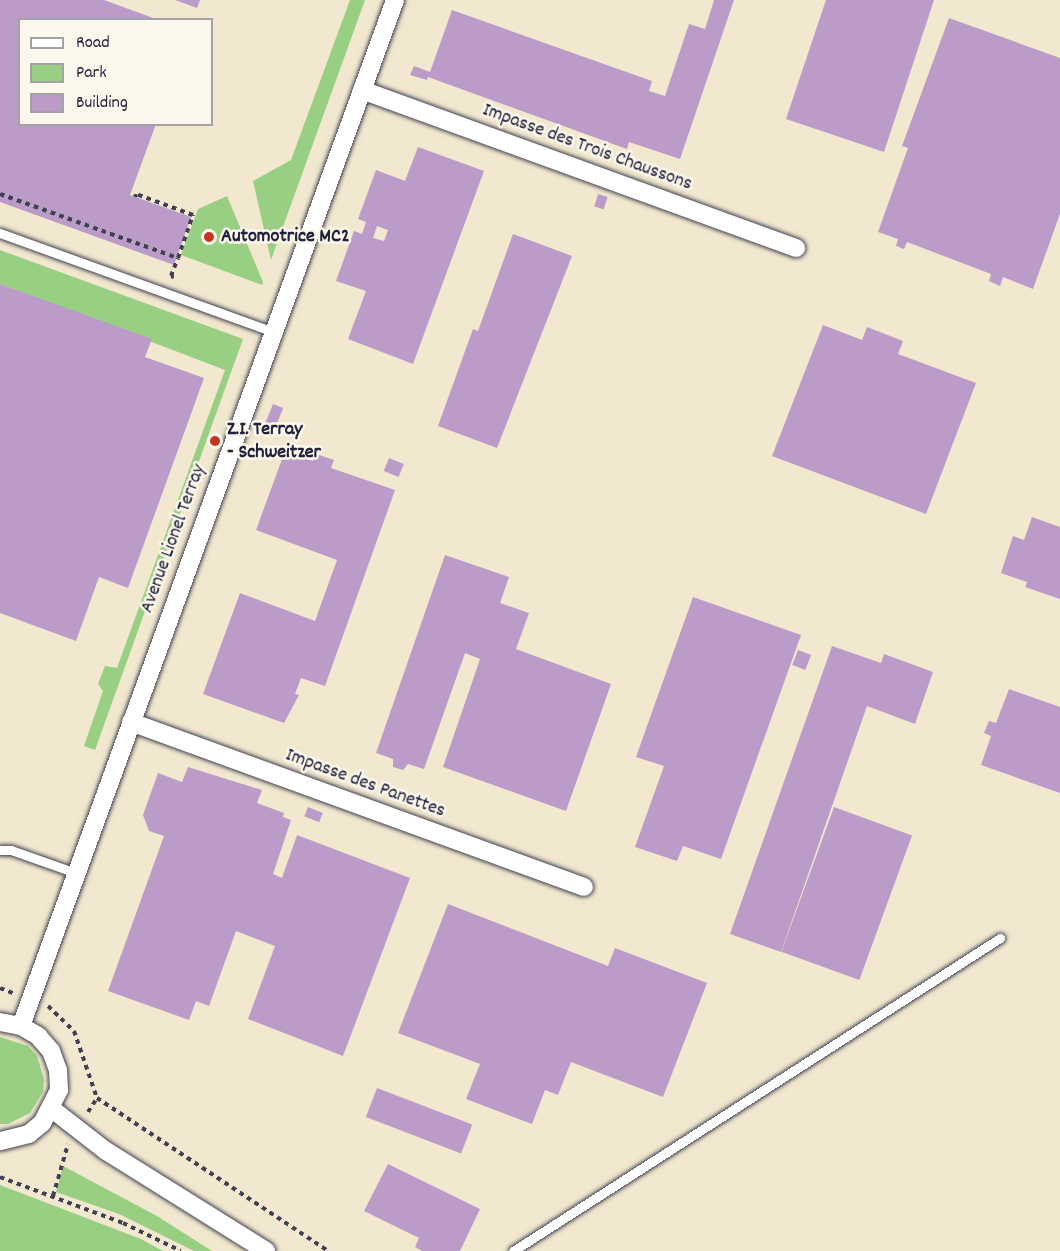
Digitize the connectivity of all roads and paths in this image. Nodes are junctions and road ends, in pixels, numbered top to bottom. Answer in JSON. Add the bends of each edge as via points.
{"nodes":[{"id":1,"x":395,"y":0,"type":"edge"},
{"id":2,"x":362,"y":90,"type":"junction"},
{"id":3,"x":0,"y":194,"type":"edge"},
{"id":4,"x":135,"y":197,"type":"dead end"},
{"id":5,"x":0,"y":233,"type":"edge"},
{"id":6,"x":796,"y":248,"type":"dead end"},
{"id":7,"x":178,"y":258,"type":"junction"},
{"id":8,"x":181,"y":280,"type":"dead end"},
{"id":9,"x":274,"y":332,"type":"junction"},
{"id":10,"x":131,"y":722,"type":"junction"},
{"id":11,"x":0,"y":850,"type":"edge"},
{"id":12,"x":76,"y":873,"type":"junction"},
{"id":13,"x":584,"y":887,"type":"dead end"},
{"id":14,"x":1000,"y":938,"type":"dead end"},
{"id":15,"x":0,"y":1022,"type":"edge"},
{"id":16,"x":21,"y":1026,"type":"junction"},
{"id":17,"x":52,"y":1109,"type":"junction"},
{"id":18,"x":0,"y":1141,"type":"edge"},
{"id":19,"x":0,"y":1177,"type":"edge"},
{"id":20,"x":181,"y":1251,"type":"edge"},
{"id":21,"x":266,"y":1251,"type":"edge"},
{"id":22,"x":513,"y":1251,"type":"edge"}],
"edges":[{"from":1,"to":2,"type":"street","name":"Avenue Lionel Terray"},
{"from":2,"to":6,"type":"street","name":"Impasse des Trois Chaussons"},
{"from":2,"to":9,"type":"street","name":"Avenue Lionel Terray"},
{"from":3,"to":7,"type":"path"},
{"from":4,"to":7,"type":"path","via":[[136,194],[193,214]]},
{"from":5,"to":9,"type":"lane"},
{"from":7,"to":8,"type":"path","via":[[171,276]]},
{"from":9,"to":10,"type":"street","name":"Avenue Lionel Terray"},
{"from":10,"to":12,"type":"street","name":"Avenue Lionel Terray"},
{"from":10,"to":13,"type":"street","name":"Impasse des Panettes"},
{"from":11,"to":12,"type":"lane","via":[[12,850]]},
{"from":12,"to":16,"type":"street","name":"Avenue Lionel Terray"},
{"from":14,"to":22,"type":"lane"},
{"from":15,"to":16,"type":"street"},
{"from":16,"to":17,"type":"street","via":[[38,1036],[51,1051],[58,1070],[58,1090]]},
{"from":17,"to":18,"type":"street","via":[[28,1134]]},
{"from":17,"to":21,"type":"street","via":[[106,1151]]},
{"from":19,"to":20,"type":"path","via":[[123,1223]]}]}
